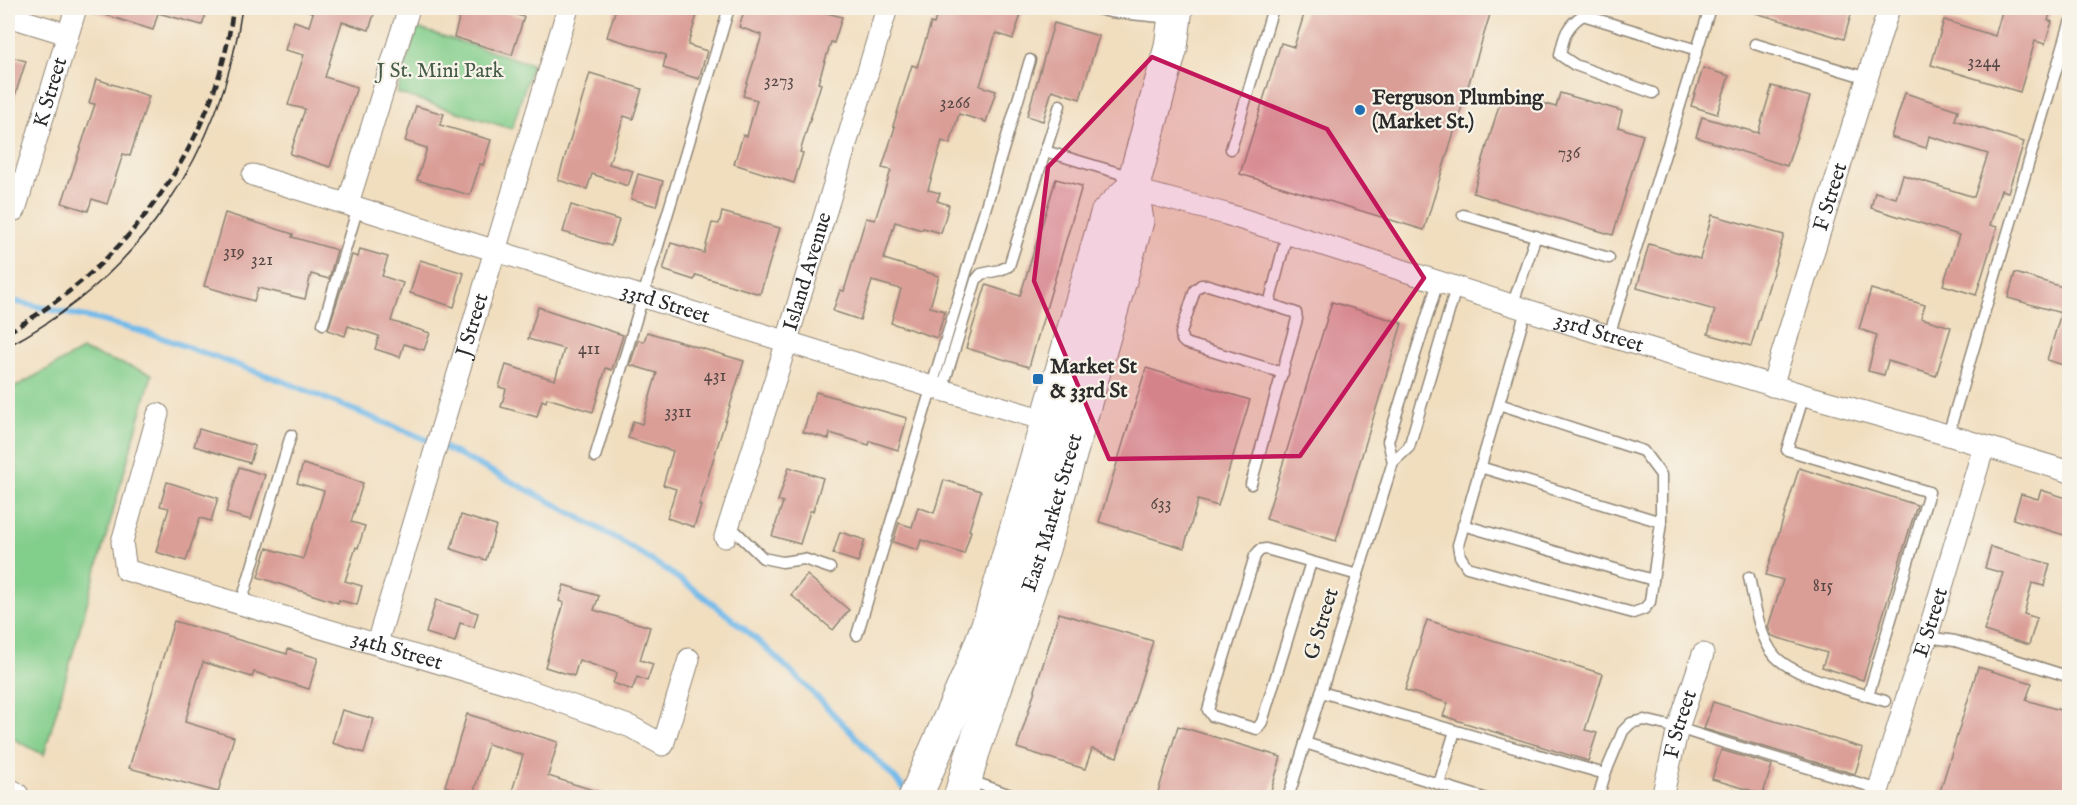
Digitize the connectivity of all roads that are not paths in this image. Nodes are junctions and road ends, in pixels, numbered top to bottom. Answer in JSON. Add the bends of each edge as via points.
{"nodes":[{"id":1,"x":75,"y":8,"type":"edge"},
{"id":2,"x":409,"y":8,"type":"edge"},
{"id":3,"x":568,"y":8,"type":"edge"},
{"id":4,"x":729,"y":8,"type":"edge"},
{"id":5,"x":887,"y":8,"type":"edge"},
{"id":6,"x":1093,"y":8,"type":"edge"},
{"id":7,"x":1273,"y":8,"type":"edge"},
{"id":8,"x":1710,"y":8,"type":"edge"},
{"id":9,"x":1889,"y":8,"type":"edge"},
{"id":10,"x":1175,"y":13,"type":"edge"},
{"id":11,"x":8,"y":16,"type":"edge"},
{"id":12,"x":2070,"y":23,"type":"edge"},
{"id":13,"x":67,"y":34,"type":"junction"},
{"id":14,"x":1755,"y":44,"type":"dead end"},
{"id":15,"x":1697,"y":50,"type":"junction"},
{"id":16,"x":1029,"y":60,"type":"dead end"},
{"id":17,"x":1867,"y":78,"type":"junction"},
{"id":18,"x":1653,"y":93,"type":"dead end"},
{"id":19,"x":1060,"y":105,"type":"dead end"},
{"id":20,"x":1232,"y":149,"type":"dead end"},
{"id":21,"x":1045,"y":151,"type":"junction"},
{"id":22,"x":253,"y":175,"type":"dead end"},
{"id":23,"x":1134,"y":183,"type":"junction"},
{"id":24,"x":353,"y":205,"type":"junction"},
{"id":25,"x":15,"y":210,"type":"dead end"},
{"id":26,"x":1463,"y":215,"type":"dead end"},
{"id":27,"x":1287,"y":234,"type":"junction"},
{"id":28,"x":1536,"y":236,"type":"junction"},
{"id":29,"x":495,"y":250,"type":"junction"},
{"id":30,"x":1609,"y":258,"type":"dead end"},
{"id":31,"x":1448,"y":285,"type":"junction"},
{"id":32,"x":643,"y":297,"type":"junction"},
{"id":33,"x":1269,"y":304,"type":"junction"},
{"id":34,"x":1519,"y":308,"type":"junction"},
{"id":35,"x":323,"y":324,"type":"dead end"},
{"id":36,"x":1609,"y":336,"type":"junction"},
{"id":37,"x":786,"y":342,"type":"junction"},
{"id":38,"x":1283,"y":373,"type":"junction"},
{"id":39,"x":1772,"y":386,"type":"junction"},
{"id":40,"x":937,"y":388,"type":"junction"},
{"id":41,"x":1804,"y":395,"type":"junction"},
{"id":42,"x":1499,"y":404,"type":"junction"},
{"id":43,"x":158,"y":414,"type":"dead end"},
{"id":44,"x":1064,"y":425,"type":"junction"},
{"id":45,"x":291,"y":435,"type":"dead end"},
{"id":46,"x":1948,"y":435,"type":"junction"},
{"id":47,"x":1984,"y":446,"type":"junction"},
{"id":48,"x":595,"y":458,"type":"dead end"},
{"id":49,"x":1393,"y":462,"type":"junction"},
{"id":50,"x":1480,"y":466,"type":"junction"},
{"id":51,"x":2070,"y":472,"type":"edge"},
{"id":52,"x":1251,"y":484,"type":"dead end"},
{"id":53,"x":1661,"y":522,"type":"junction"},
{"id":54,"x":1463,"y":525,"type":"junction"},
{"id":55,"x":727,"y":531,"type":"joint"},
{"id":56,"x":1311,"y":561,"type":"junction"},
{"id":57,"x":830,"y":568,"type":"dead end"},
{"id":58,"x":1358,"y":575,"type":"junction"},
{"id":59,"x":1749,"y":577,"type":"dead end"},
{"id":60,"x":1653,"y":580,"type":"junction"},
{"id":61,"x":241,"y":604,"type":"junction"},
{"id":62,"x":857,"y":635,"type":"dead end"},
{"id":63,"x":1927,"y":637,"type":"junction"},
{"id":64,"x":377,"y":643,"type":"junction"},
{"id":65,"x":1703,"y":654,"type":"dead end"},
{"id":66,"x":690,"y":659,"type":"dead end"},
{"id":67,"x":2070,"y":677,"type":"edge"},
{"id":68,"x":1321,"y":692,"type":"junction"},
{"id":69,"x":1868,"y":696,"type":"junction"},
{"id":70,"x":1885,"y":701,"type":"dead end"},
{"id":71,"x":1678,"y":728,"type":"junction"},
{"id":72,"x":1455,"y":731,"type":"junction"},
{"id":73,"x":1305,"y":742,"type":"junction"},
{"id":74,"x":1605,"y":774,"type":"junction"},
{"id":75,"x":1439,"y":784,"type":"junction"},
{"id":76,"x":962,"y":788,"type":"edge"},
{"id":77,"x":1877,"y":793,"type":"edge"},
{"id":78,"x":8,"y":795,"type":"edge"},
{"id":79,"x":1662,"y":797,"type":"edge"},
{"id":80,"x":13,"y":798,"type":"edge"},
{"id":81,"x":915,"y":798,"type":"edge"},
{"id":82,"x":1019,"y":798,"type":"edge"},
{"id":83,"x":1288,"y":798,"type":"edge"},
{"id":84,"x":1484,"y":798,"type":"edge"},
{"id":85,"x":1598,"y":798,"type":"edge"}],
"edges":[{"from":1,"to":13,"type":"street","name":"K Street"},
{"from":2,"to":24,"type":"street"},
{"from":3,"to":29,"type":"street","name":"J Street"},
{"from":4,"to":32,"type":"lane"},
{"from":5,"to":37,"type":"street","name":"Island Avenue"},
{"from":6,"to":10,"type":"lane"},
{"from":7,"to":20,"type":"lane"},
{"from":8,"to":15,"type":"lane"},
{"from":9,"to":17,"type":"street","name":"F Street"},
{"from":10,"to":23,"type":"main road","name":"East Market Street","via":[[1171,47]]},
{"from":11,"to":13,"type":"street"},
{"from":12,"to":46,"type":"lane"},
{"from":13,"to":25,"type":"street","name":"K Street"},
{"from":14,"to":17,"type":"lane"},
{"from":15,"to":18,"type":"lane","via":[[1583,15],[1571,23],[1560,55],[1575,65]]},
{"from":15,"to":36,"type":"lane"},
{"from":16,"to":40,"type":"lane"},
{"from":17,"to":39,"type":"street","name":"F Street"},
{"from":19,"to":21,"type":"lane"},
{"from":21,"to":23,"type":"lane"},
{"from":21,"to":40,"type":"lane","via":[[1009,266],[981,274],[976,280]]},
{"from":22,"to":24,"type":"street","name":"33rd Street"},
{"from":23,"to":27,"type":"street","name":"33rd Street"},
{"from":23,"to":44,"type":"main road","name":"East Market Street","via":[[1107,214]]},
{"from":24,"to":29,"type":"street","name":"33rd Street"},
{"from":24,"to":35,"type":"lane"},
{"from":26,"to":28,"type":"lane"},
{"from":27,"to":31,"type":"street","name":"33rd Street"},
{"from":27,"to":33,"type":"lane"},
{"from":28,"to":30,"type":"lane"},
{"from":28,"to":34,"type":"lane"},
{"from":29,"to":32,"type":"street","name":"33rd Street"},
{"from":29,"to":64,"type":"street","name":"J Street"},
{"from":31,"to":34,"type":"street","name":"33rd Street"},
{"from":31,"to":49,"type":"lane","name":"G Street","via":[[1409,447]]},
{"from":31,"to":49,"type":"lane","name":"G Street","via":[[1388,441]]},
{"from":32,"to":37,"type":"street","name":"33rd Street"},
{"from":32,"to":48,"type":"lane"},
{"from":33,"to":38,"type":"lane","via":[[1296,313]]},
{"from":33,"to":38,"type":"lane","via":[[1201,285],[1195,290],[1182,340]]},
{"from":34,"to":36,"type":"street","name":"33rd Street"},
{"from":34,"to":42,"type":"lane"},
{"from":36,"to":39,"type":"street","name":"33rd Street"},
{"from":37,"to":40,"type":"street","name":"33rd Street"},
{"from":37,"to":55,"type":"street","name":"Island Avenue"},
{"from":38,"to":52,"type":"lane"},
{"from":39,"to":41,"type":"street","name":"33rd Street"},
{"from":40,"to":44,"type":"street","name":"33rd Street"},
{"from":40,"to":62,"type":"lane"},
{"from":41,"to":46,"type":"street","name":"33rd Street"},
{"from":41,"to":69,"type":"lane","via":[[1787,450],[1929,492]]},
{"from":42,"to":50,"type":"lane"},
{"from":42,"to":53,"type":"lane","via":[[1642,452],[1661,474]]},
{"from":43,"to":61,"type":"street","name":"34th Street","via":[[122,542],[126,570]]},
{"from":44,"to":76,"type":"main road","name":"East Market Street","via":[[1043,549]]},
{"from":44,"to":81,"type":"main road","name":"East Market Street","via":[[971,670]]},
{"from":45,"to":61,"type":"lane"},
{"from":46,"to":47,"type":"street","name":"33rd Street"},
{"from":47,"to":51,"type":"street","name":"33rd Street"},
{"from":47,"to":63,"type":"street","name":"E Street"},
{"from":49,"to":58,"type":"lane","name":"G Street"},
{"from":50,"to":53,"type":"lane"},
{"from":50,"to":54,"type":"lane"},
{"from":53,"to":60,"type":"lane"},
{"from":54,"to":60,"type":"lane"},
{"from":54,"to":60,"type":"lane","via":[[1458,544],[1467,567],[1633,613],[1650,602]]},
{"from":55,"to":57,"type":"lane","via":[[763,558],[782,562],[804,559]]},
{"from":56,"to":56,"type":"lane","via":[[1266,549],[1255,556],[1208,710],[1212,716],[1257,729],[1262,722]]},
{"from":56,"to":58,"type":"lane"},
{"from":58,"to":68,"type":"lane","name":"G Street"},
{"from":59,"to":69,"type":"lane","via":[[1767,644],[1776,657],[1811,677]]},
{"from":61,"to":64,"type":"street","name":"34th Street"},
{"from":63,"to":67,"type":"lane","via":[[1955,641]]},
{"from":63,"to":77,"type":"street","name":"E Street"},
{"from":64,"to":66,"type":"street","name":"34th Street","via":[[517,686],[631,728],[663,745]]},
{"from":65,"to":71,"type":"street","name":"F Street"},
{"from":68,"to":72,"type":"lane"},
{"from":68,"to":73,"type":"lane","name":"G Street"},
{"from":69,"to":70,"type":"lane"},
{"from":71,"to":74,"type":"lane","via":[[1644,720],[1631,723],[1623,731]]},
{"from":71,"to":77,"type":"lane"},
{"from":71,"to":79,"type":"street","name":"F Street"},
{"from":72,"to":74,"type":"lane"},
{"from":72,"to":75,"type":"lane"},
{"from":73,"to":75,"type":"lane"},
{"from":73,"to":83,"type":"lane","name":"G Street"},
{"from":74,"to":85,"type":"lane"},
{"from":75,"to":84,"type":"lane"},
{"from":76,"to":82,"type":"lane"},
{"from":78,"to":80,"type":"main road"}]}
